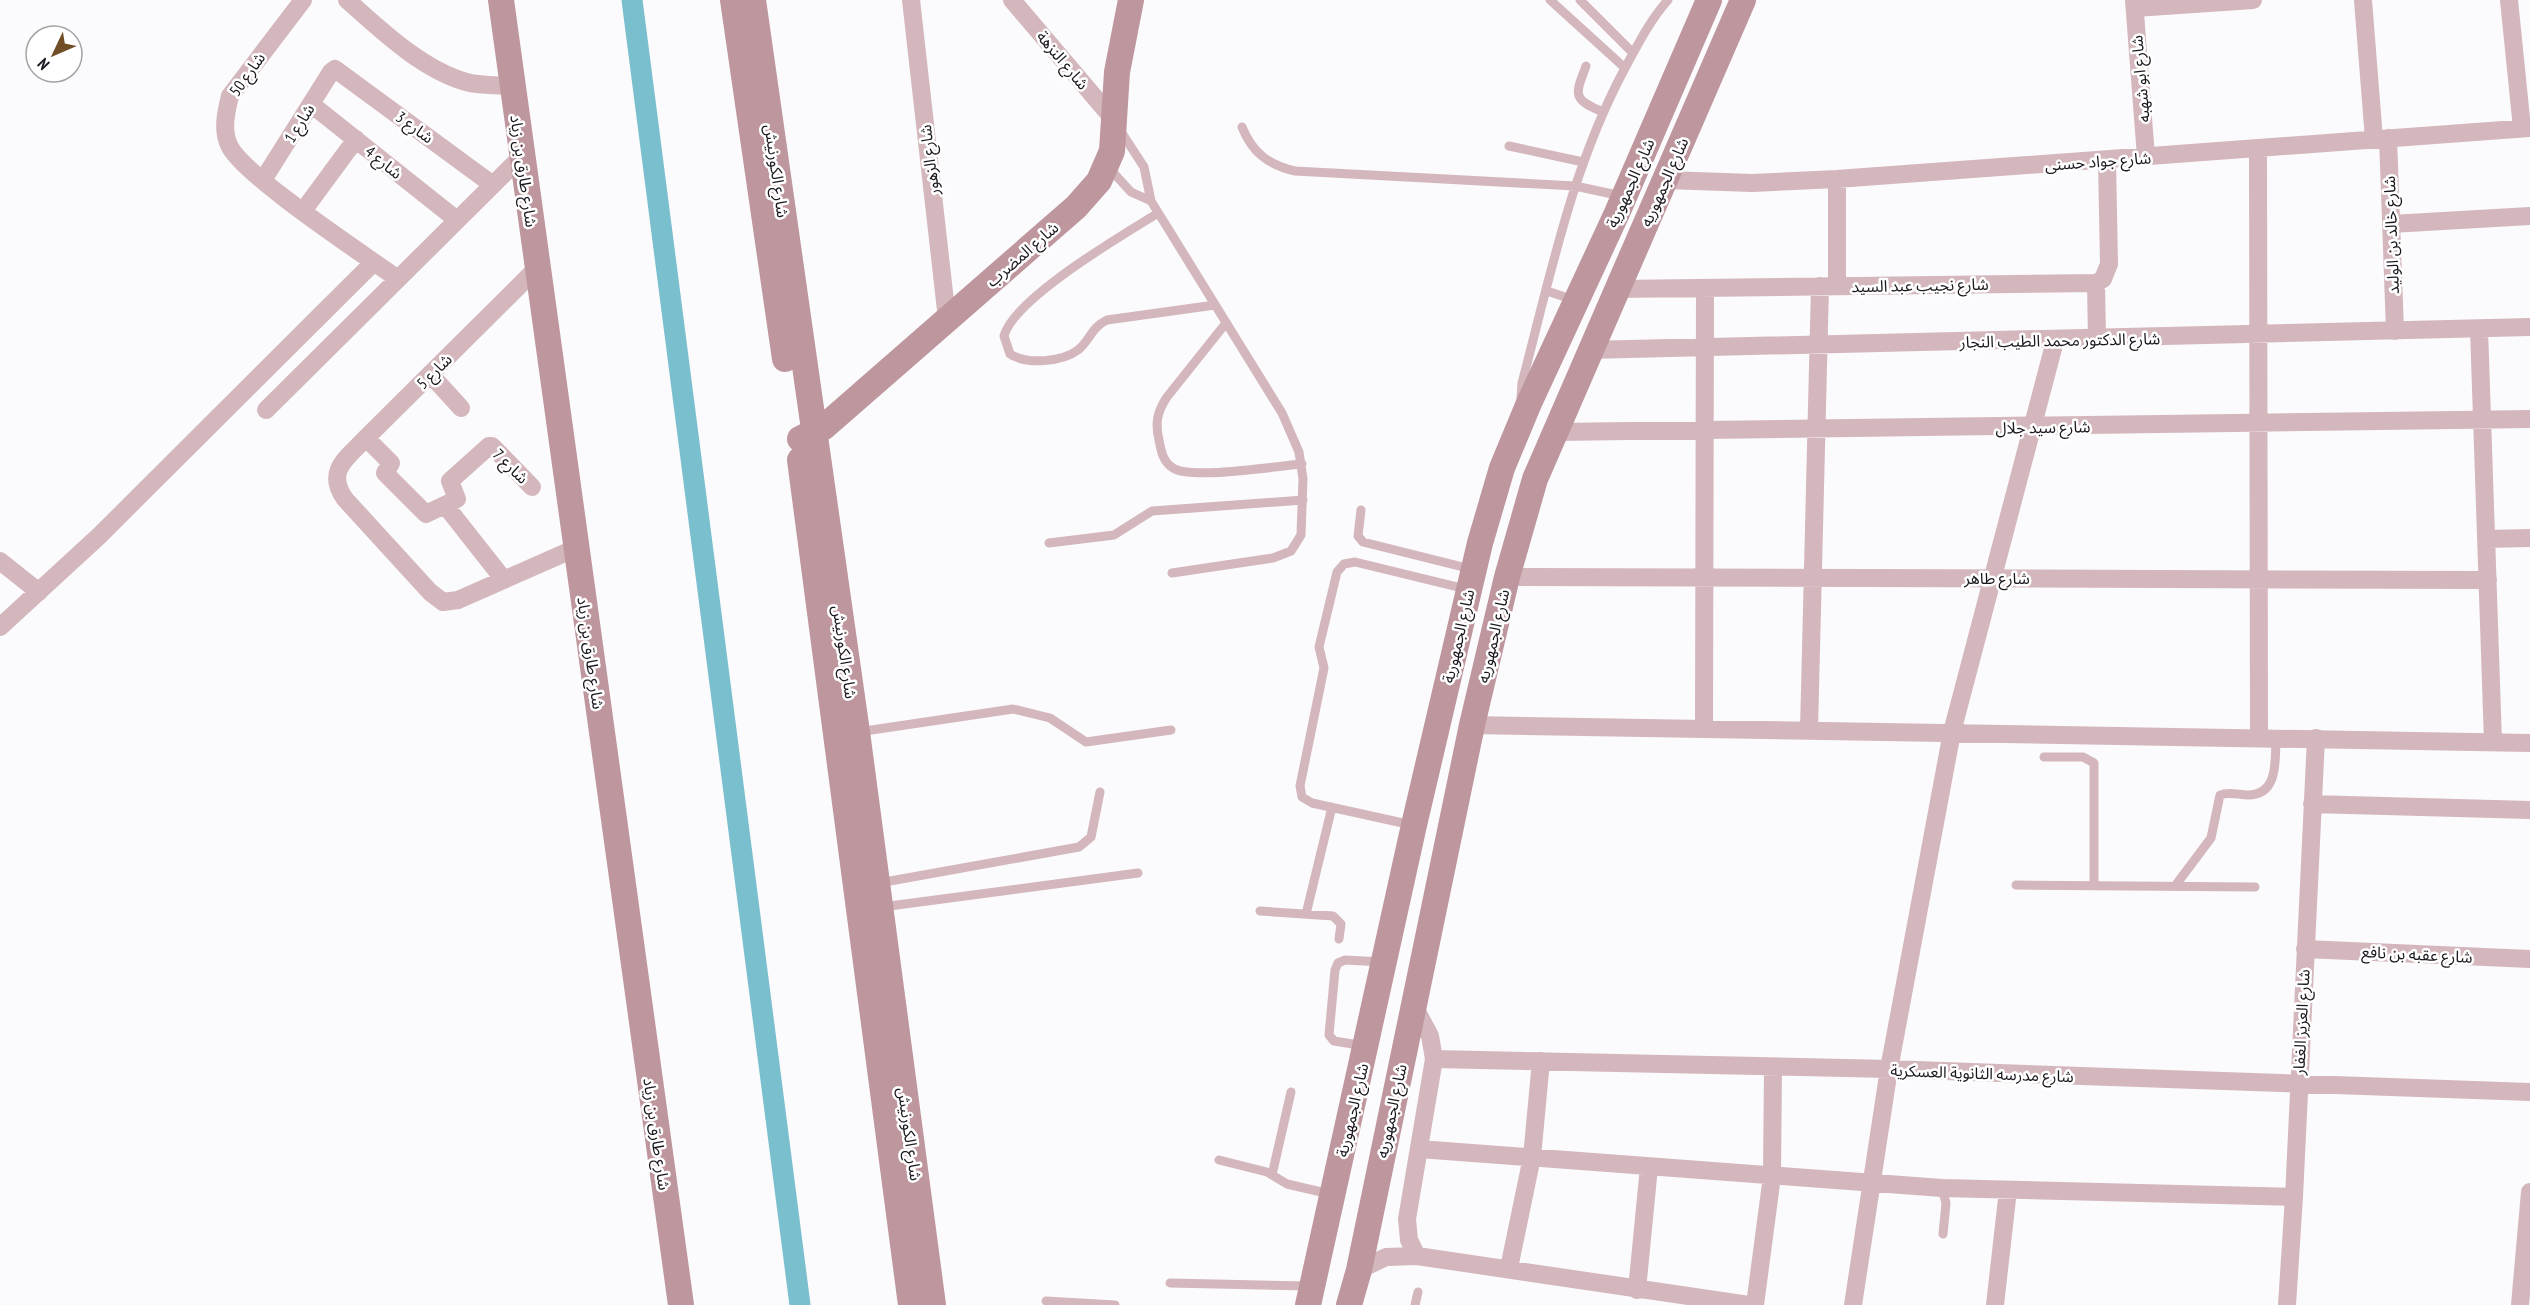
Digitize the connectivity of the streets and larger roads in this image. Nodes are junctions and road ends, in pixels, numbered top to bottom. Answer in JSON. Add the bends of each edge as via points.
{"nodes":[{"id":1,"x":303,"y":0,"type":"edge"},
{"id":2,"x":346,"y":0,"type":"edge"},
{"id":3,"x":501,"y":0,"type":"edge"},
{"id":4,"x":733,"y":0,"type":"edge"},
{"id":5,"x":753,"y":0,"type":"edge"},
{"id":6,"x":911,"y":0,"type":"edge"},
{"id":7,"x":1012,"y":0,"type":"edge"},
{"id":8,"x":1131,"y":0,"type":"edge"},
{"id":9,"x":1709,"y":0,"type":"edge"},
{"id":10,"x":1743,"y":0,"type":"edge"},
{"id":11,"x":2253,"y":0,"type":"edge"},
{"id":12,"x":2363,"y":0,"type":"edge"},
{"id":13,"x":2510,"y":0,"type":"edge"},
{"id":14,"x":2134,"y":4,"type":"edge"},
{"id":15,"x":337,"y":70,"type":"joint"},
{"id":16,"x":513,"y":86,"type":"junction"},
{"id":17,"x":311,"y":104,"type":"junction"},
{"id":18,"x":1114,"y":120,"type":"junction"},
{"id":19,"x":2528,"y":129,"type":"edge"},
{"id":20,"x":2381,"y":138,"type":"junction"},
{"id":21,"x":356,"y":139,"type":"junction"},
{"id":22,"x":2258,"y":148,"type":"junction"},
{"id":23,"x":522,"y":156,"type":"junction"},
{"id":24,"x":2146,"y":157,"type":"junction"},
{"id":25,"x":2107,"y":160,"type":"junction"},
{"id":26,"x":1837,"y":179,"type":"junction"},
{"id":27,"x":263,"y":180,"type":"junction"},
{"id":28,"x":1666,"y":180,"type":"junction"},
{"id":29,"x":493,"y":185,"type":"junction"},
{"id":30,"x":303,"y":211,"type":"junction"},
{"id":31,"x":2530,"y":216,"type":"edge"},
{"id":32,"x":457,"y":220,"type":"junction"},
{"id":33,"x":2391,"y":224,"type":"junction"},
{"id":34,"x":374,"y":262,"type":"junction"},
{"id":35,"x":537,"y":268,"type":"junction"},
{"id":36,"x":398,"y":279,"type":"junction"},
{"id":37,"x":2096,"y":283,"type":"junction"},
{"id":38,"x":1829,"y":286,"type":"junction"},
{"id":39,"x":1705,"y":288,"type":"junction"},
{"id":40,"x":1616,"y":289,"type":"junction"},
{"id":41,"x":947,"y":319,"type":"junction"},
{"id":42,"x":2530,"y":327,"type":"edge"},
{"id":43,"x":2479,"y":329,"type":"junction"},
{"id":44,"x":2395,"y":332,"type":"junction"},
{"id":45,"x":2258,"y":335,"type":"junction"},
{"id":46,"x":2097,"y":339,"type":"junction"},
{"id":47,"x":2055,"y":341,"type":"junction"},
{"id":48,"x":1819,"y":345,"type":"junction"},
{"id":49,"x":1705,"y":347,"type":"junction"},
{"id":50,"x":1589,"y":350,"type":"junction"},
{"id":51,"x":430,"y":374,"type":"junction"},
{"id":52,"x":462,"y":408,"type":"dead end"},
{"id":53,"x":266,"y":410,"type":"dead end"},
{"id":54,"x":2482,"y":420,"type":"junction"},
{"id":55,"x":2530,"y":420,"type":"edge"},
{"id":56,"x":2258,"y":423,"type":"junction"},
{"id":57,"x":2032,"y":427,"type":"junction"},
{"id":58,"x":1705,"y":430,"type":"junction"},
{"id":59,"x":1816,"y":430,"type":"junction"},
{"id":60,"x":1556,"y":432,"type":"junction"},
{"id":61,"x":805,"y":437,"type":"junction"},
{"id":62,"x":366,"y":438,"type":"junction"},
{"id":63,"x":532,"y":487,"type":"dead end"},
{"id":64,"x":446,"y":505,"type":"junction"},
{"id":65,"x":2530,"y":538,"type":"edge"},
{"id":66,"x":2486,"y":539,"type":"junction"},
{"id":67,"x":576,"y":548,"type":"junction"},
{"id":68,"x":0,"y":561,"type":"edge"},
{"id":69,"x":1507,"y":577,"type":"junction"},
{"id":70,"x":1705,"y":577,"type":"junction"},
{"id":71,"x":1813,"y":578,"type":"junction"},
{"id":72,"x":1993,"y":578,"type":"junction"},
{"id":73,"x":2259,"y":579,"type":"junction"},
{"id":74,"x":504,"y":580,"type":"junction"},
{"id":75,"x":2488,"y":580,"type":"junction"},
{"id":76,"x":39,"y":592,"type":"junction"},
{"id":77,"x":0,"y":627,"type":"edge"},
{"id":78,"x":1472,"y":725,"type":"junction"},
{"id":79,"x":1704,"y":728,"type":"junction"},
{"id":80,"x":1809,"y":730,"type":"junction"},
{"id":81,"x":1952,"y":732,"type":"junction"},
{"id":82,"x":2267,"y":737,"type":"junction"},
{"id":83,"x":2316,"y":738,"type":"junction"},
{"id":84,"x":2493,"y":742,"type":"junction"},
{"id":85,"x":2530,"y":743,"type":"edge"},
{"id":86,"x":2313,"y":804,"type":"junction"},
{"id":87,"x":2530,"y":810,"type":"edge"},
{"id":88,"x":2305,"y":948,"type":"junction"},
{"id":89,"x":2530,"y":959,"type":"edge"},
{"id":90,"x":1413,"y":1004,"type":"junction"},
{"id":91,"x":1434,"y":1059,"type":"junction"},
{"id":92,"x":1541,"y":1061,"type":"junction"},
{"id":93,"x":1773,"y":1067,"type":"junction"},
{"id":94,"x":1889,"y":1069,"type":"junction"},
{"id":95,"x":2298,"y":1084,"type":"junction"},
{"id":96,"x":2530,"y":1092,"type":"edge"},
{"id":97,"x":1349,"y":1122,"type":"junction"},
{"id":98,"x":1388,"y":1129,"type":"junction"},
{"id":99,"x":1419,"y":1149,"type":"junction"},
{"id":100,"x":1532,"y":1157,"type":"junction"},
{"id":101,"x":1338,"y":1166,"type":"junction"},
{"id":102,"x":1649,"y":1167,"type":"junction"},
{"id":103,"x":1379,"y":1173,"type":"junction"},
{"id":104,"x":1772,"y":1176,"type":"junction"},
{"id":105,"x":1870,"y":1181,"type":"junction"},
{"id":106,"x":2008,"y":1190,"type":"junction"},
{"id":107,"x":2530,"y":1192,"type":"edge"},
{"id":108,"x":2294,"y":1197,"type":"junction"},
{"id":109,"x":1417,"y":1256,"type":"junction"},
{"id":110,"x":1509,"y":1268,"type":"junction"},
{"id":111,"x":1359,"y":1270,"type":"junction"},
{"id":112,"x":1636,"y":1290,"type":"junction"},
{"id":113,"x":1310,"y":1296,"type":"edge"},
{"id":114,"x":681,"y":1305,"type":"edge"},
{"id":115,"x":911,"y":1305,"type":"edge"},
{"id":116,"x":933,"y":1305,"type":"edge"},
{"id":117,"x":1349,"y":1305,"type":"edge"},
{"id":118,"x":1749,"y":1305,"type":"edge"},
{"id":119,"x":1755,"y":1305,"type":"edge"},
{"id":120,"x":1853,"y":1305,"type":"edge"},
{"id":121,"x":1995,"y":1305,"type":"edge"},
{"id":122,"x":2287,"y":1305,"type":"edge"},
{"id":123,"x":2520,"y":1305,"type":"edge"}],
"edges":[{"from":1,"to":27,"type":"street","name":"شارع 50","via":[[230,96],[225,112],[229,146]]},
{"from":2,"to":16,"type":"street","via":[[399,46],[456,78],[477,84]]},
{"from":3,"to":16,"type":"main road","name":"شارع طارق بن زياد"},
{"from":4,"to":61,"type":"main road","name":"شارع الكورنيش"},
{"from":5,"to":61,"type":"main road","name":"شارع الكورنيش"},
{"from":6,"to":41,"type":"street","name":"شارع الزهور"},
{"from":7,"to":18,"type":"street","name":"شارع النزهة"},
{"from":8,"to":18,"type":"main road","name":"شارع المضرب","via":[[1117,72]]},
{"from":9,"to":97,"type":"main road","name":"شارع الجمهورية","via":[[1502,468],[1471,579]]},
{"from":10,"to":28,"type":"main road","name":"شارع الجمهوريه"},
{"from":11,"to":14,"type":"street"},
{"from":12,"to":20,"type":"street","name":"شارع خالد بن الوليد"},
{"from":13,"to":19,"type":"street"},
{"from":14,"to":24,"type":"street","name":"شارع ابو شهبه"},
{"from":15,"to":17,"type":"street","name":"شارع 1","via":[[331,72]]},
{"from":15,"to":29,"type":"street","name":"شارع 3"},
{"from":16,"to":23,"type":"main road","name":"شارع طارق بن زياد"},
{"from":17,"to":21,"type":"street","name":"شارع 4"},
{"from":17,"to":27,"type":"street","name":"شارع 1"},
{"from":18,"to":41,"type":"main road","name":"شارع المضرب","via":[[1112,152],[1099,181],[1076,207]]},
{"from":19,"to":20,"type":"street","name":"شارع جواد حسنى"},
{"from":20,"to":22,"type":"street","name":"شارع جواد حسنى"},
{"from":20,"to":33,"type":"street","name":"شارع خالد بن الوليد"},
{"from":21,"to":30,"type":"street"},
{"from":21,"to":32,"type":"street","name":"شارع 4"},
{"from":22,"to":24,"type":"street","name":"شارع جواد حسنى"},
{"from":22,"to":45,"type":"street"},
{"from":23,"to":29,"type":"street"},
{"from":23,"to":35,"type":"main road","name":"شارع طارق بن زياد"},
{"from":24,"to":25,"type":"street","name":"شارع جواد حسنى"},
{"from":25,"to":26,"type":"street","name":"شارع جواد حسنى"},
{"from":25,"to":37,"type":"street","via":[[2109,264],[2103,279]]},
{"from":26,"to":28,"type":"street","name":"شارع جواد حسنى","via":[[1752,183]]},
{"from":26,"to":38,"type":"street"},
{"from":27,"to":30,"type":"street"},
{"from":28,"to":40,"type":"main road","name":"شارع الجمهوريه"},
{"from":29,"to":32,"type":"street"},
{"from":30,"to":34,"type":"street"},
{"from":31,"to":33,"type":"street"},
{"from":32,"to":36,"type":"street"},
{"from":33,"to":44,"type":"street","name":"شارع خالد بن الوليد"},
{"from":34,"to":36,"type":"street"},
{"from":34,"to":76,"type":"street"},
{"from":35,"to":51,"type":"street","name":"شارع 5"},
{"from":35,"to":67,"type":"main road","name":"شارع طارق بن زياد"},
{"from":36,"to":53,"type":"street"},
{"from":37,"to":38,"type":"street","name":"شارع نجيب عبد السيد"},
{"from":37,"to":46,"type":"street"},
{"from":38,"to":39,"type":"street","name":"شارع نجيب عبد السيد"},
{"from":38,"to":48,"type":"street"},
{"from":39,"to":40,"type":"street","name":"شارع نجيب عبد السيد"},
{"from":39,"to":49,"type":"street"},
{"from":40,"to":50,"type":"main road","name":"شارع الجمهوريه"},
{"from":41,"to":61,"type":"main road","name":"شارع المضرب"},
{"from":42,"to":43,"type":"street","name":"شارع الدكتور محمد الطيب النجار"},
{"from":43,"to":44,"type":"street","name":"شارع الدكتور محمد الطيب النجار"},
{"from":43,"to":54,"type":"street"},
{"from":44,"to":45,"type":"street","name":"شارع الدكتور محمد الطيب النجار"},
{"from":45,"to":46,"type":"street","name":"شارع الدكتور محمد الطيب النجار"},
{"from":45,"to":56,"type":"street"},
{"from":46,"to":47,"type":"street","name":"شارع الدكتور محمد الطيب النجار"},
{"from":47,"to":48,"type":"street","name":"شارع الدكتور محمد الطيب النجار"},
{"from":47,"to":57,"type":"street"},
{"from":48,"to":49,"type":"street","name":"شارع الدكتور محمد الطيب النجار"},
{"from":48,"to":59,"type":"street"},
{"from":49,"to":50,"type":"street","name":"شارع الدكتور محمد الطيب النجار"},
{"from":49,"to":58,"type":"street"},
{"from":50,"to":60,"type":"main road","name":"شارع الجمهوريه"},
{"from":51,"to":52,"type":"street"},
{"from":51,"to":62,"type":"street","name":"شارع 5"},
{"from":54,"to":55,"type":"street","name":"شارع سيد جلال"},
{"from":54,"to":56,"type":"street","name":"شارع سيد جلال"},
{"from":54,"to":66,"type":"street"},
{"from":56,"to":57,"type":"street","name":"شارع سيد جلال"},
{"from":56,"to":73,"type":"street"},
{"from":57,"to":59,"type":"street","name":"شارع سيد جلال"},
{"from":57,"to":72,"type":"street"},
{"from":58,"to":59,"type":"street","name":"شارع سيد جلال"},
{"from":58,"to":60,"type":"street","name":"شارع سيد جلال"},
{"from":58,"to":70,"type":"street"},
{"from":59,"to":71,"type":"street"},
{"from":60,"to":69,"type":"main road","name":"شارع الجمهوريه","via":[[1535,479]]},
{"from":61,"to":115,"type":"main road","name":"شارع الكورنيش"},
{"from":61,"to":116,"type":"main road","name":"شارع الكورنيش","via":[[857,732]]},
{"from":62,"to":64,"type":"street","via":[[391,463],[385,473],[424,513]]},
{"from":62,"to":74,"type":"street","name":"شارع 5","via":[[341,465],[335,477],[337,488],[437,598],[450,602]]},
{"from":63,"to":64,"type":"street","name":"شارع 7","via":[[489,446],[450,482],[457,497]]},
{"from":64,"to":74,"type":"street"},
{"from":65,"to":66,"type":"street"},
{"from":66,"to":75,"type":"street"},
{"from":67,"to":74,"type":"street"},
{"from":67,"to":114,"type":"main road","name":"شارع طارق بن زياد"},
{"from":68,"to":76,"type":"street"},
{"from":69,"to":70,"type":"street","name":"شارع طاهر"},
{"from":69,"to":78,"type":"main road","name":"شارع الجمهوريه"},
{"from":70,"to":71,"type":"street","name":"شارع طاهر"},
{"from":70,"to":79,"type":"street"},
{"from":71,"to":72,"type":"street","name":"شارع طاهر"},
{"from":71,"to":80,"type":"street"},
{"from":72,"to":73,"type":"street","name":"شارع طاهر"},
{"from":72,"to":81,"type":"street"},
{"from":73,"to":75,"type":"street","name":"شارع طاهر"},
{"from":73,"to":82,"type":"street"},
{"from":75,"to":84,"type":"street"},
{"from":76,"to":77,"type":"street"},
{"from":78,"to":79,"type":"street"},
{"from":78,"to":90,"type":"main road","name":"شارع الجمهوريه"},
{"from":79,"to":80,"type":"street"},
{"from":80,"to":81,"type":"street"},
{"from":81,"to":82,"type":"street"},
{"from":81,"to":94,"type":"street"},
{"from":82,"to":83,"type":"street"},
{"from":83,"to":84,"type":"street"},
{"from":83,"to":86,"type":"street","name":"شارع العزيز الغفار"},
{"from":84,"to":85,"type":"street"},
{"from":86,"to":87,"type":"street"},
{"from":86,"to":88,"type":"street","name":"شارع العزيز الغفار"},
{"from":88,"to":89,"type":"street","name":"شارع عقبه بن نافع"},
{"from":88,"to":95,"type":"street","name":"شارع العزيز الغفار"},
{"from":90,"to":91,"type":"street","via":[[1430,1036]]},
{"from":90,"to":98,"type":"main road","name":"شارع الجمهوريه"},
{"from":91,"to":92,"type":"street","name":"شارع مدرسه الثانوية العسكرية"},
{"from":91,"to":99,"type":"street"},
{"from":92,"to":93,"type":"street","name":"شارع مدرسه الثانوية العسكرية"},
{"from":92,"to":100,"type":"street"},
{"from":93,"to":94,"type":"street","name":"شارع مدرسه الثانوية العسكرية"},
{"from":93,"to":104,"type":"street"},
{"from":94,"to":95,"type":"street","name":"شارع مدرسه الثانوية العسكرية"},
{"from":94,"to":105,"type":"street"},
{"from":95,"to":96,"type":"street","name":"شارع مدرسه الثانوية العسكرية"},
{"from":95,"to":108,"type":"street","name":"شارع العزيز الغفار"},
{"from":97,"to":98,"type":"main road","via":[[1367,1131]]},
{"from":97,"to":101,"type":"main road","name":"شارع الجمهورية"},
{"from":98,"to":103,"type":"main road","name":"شارع الجمهوريه"},
{"from":99,"to":100,"type":"street"},
{"from":99,"to":109,"type":"street","via":[[1407,1219],[1409,1240]]},
{"from":100,"to":102,"type":"street"},
{"from":100,"to":110,"type":"street"},
{"from":101,"to":103,"type":"main road","via":[[1359,1166]]},
{"from":101,"to":113,"type":"main road","name":"شارع الجمهورية"},
{"from":102,"to":104,"type":"street"},
{"from":102,"to":112,"type":"street"},
{"from":103,"to":111,"type":"main road","name":"شارع الجمهوريه"},
{"from":104,"to":105,"type":"street"},
{"from":104,"to":119,"type":"street"},
{"from":105,"to":106,"type":"street"},
{"from":105,"to":120,"type":"street"},
{"from":106,"to":108,"type":"street"},
{"from":106,"to":121,"type":"street"},
{"from":107,"to":123,"type":"street"},
{"from":108,"to":122,"type":"street","name":"شارع العزيز الغفار"},
{"from":109,"to":110,"type":"street"},
{"from":109,"to":111,"type":"street","via":[[1386,1257]]},
{"from":110,"to":112,"type":"street"},
{"from":111,"to":117,"type":"main road","name":"شارع الجمهوريه"},
{"from":112,"to":118,"type":"street"}]}
